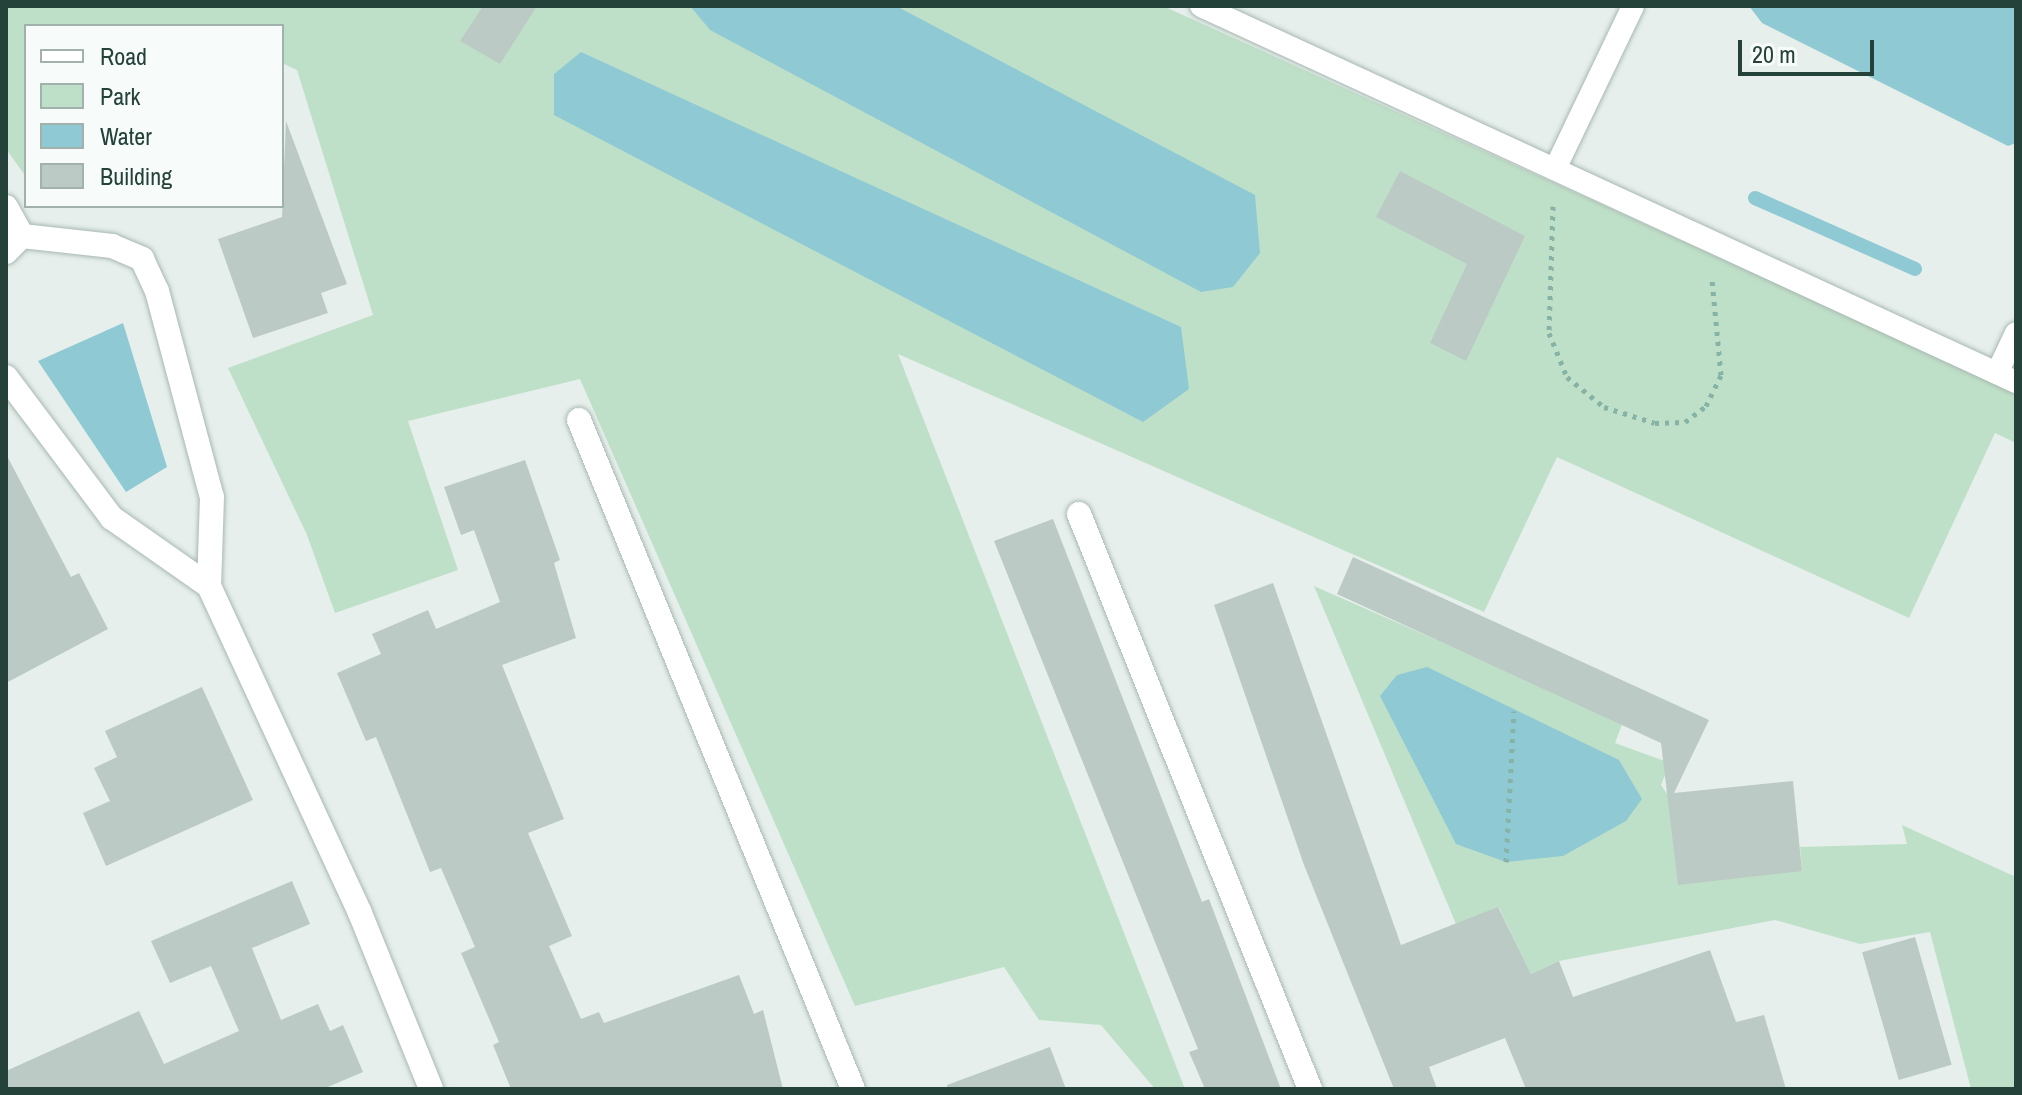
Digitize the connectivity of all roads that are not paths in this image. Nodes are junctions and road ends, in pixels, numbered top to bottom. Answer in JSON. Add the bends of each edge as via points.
{"nodes":[{"id":1,"x":1201,"y":6,"type":"edge"},
{"id":2,"x":1633,"y":6,"type":"edge"},
{"id":3,"x":1555,"y":169,"type":"junction"},
{"id":4,"x":6,"y":207,"type":"edge"},
{"id":5,"x":14,"y":244,"type":"edge"},
{"id":6,"x":2016,"y":333,"type":"edge"},
{"id":7,"x":6,"y":377,"type":"edge"},
{"id":8,"x":2006,"y":377,"type":"edge"},
{"id":9,"x":579,"y":420,"type":"dead end"},
{"id":10,"x":1079,"y":514,"type":"dead end"},
{"id":11,"x":209,"y":586,"type":"junction"},
{"id":12,"x":431,"y":1089,"type":"edge"},
{"id":13,"x":853,"y":1089,"type":"edge"},
{"id":14,"x":1310,"y":1089,"type":"edge"}],
"edges":[{"from":1,"to":3,"type":"lane"},
{"from":2,"to":3,"type":"lane"},
{"from":3,"to":8,"type":"lane"},
{"from":4,"to":5,"type":"street"},
{"from":5,"to":11,"type":"street","via":[[112,246],[142,259],[157,291],[212,497]]},
{"from":6,"to":8,"type":"lane"},
{"from":7,"to":11,"type":"street","via":[[112,518]]},
{"from":9,"to":13,"type":"street"},
{"from":10,"to":14,"type":"street"},
{"from":11,"to":12,"type":"street","via":[[360,913]]}]}
